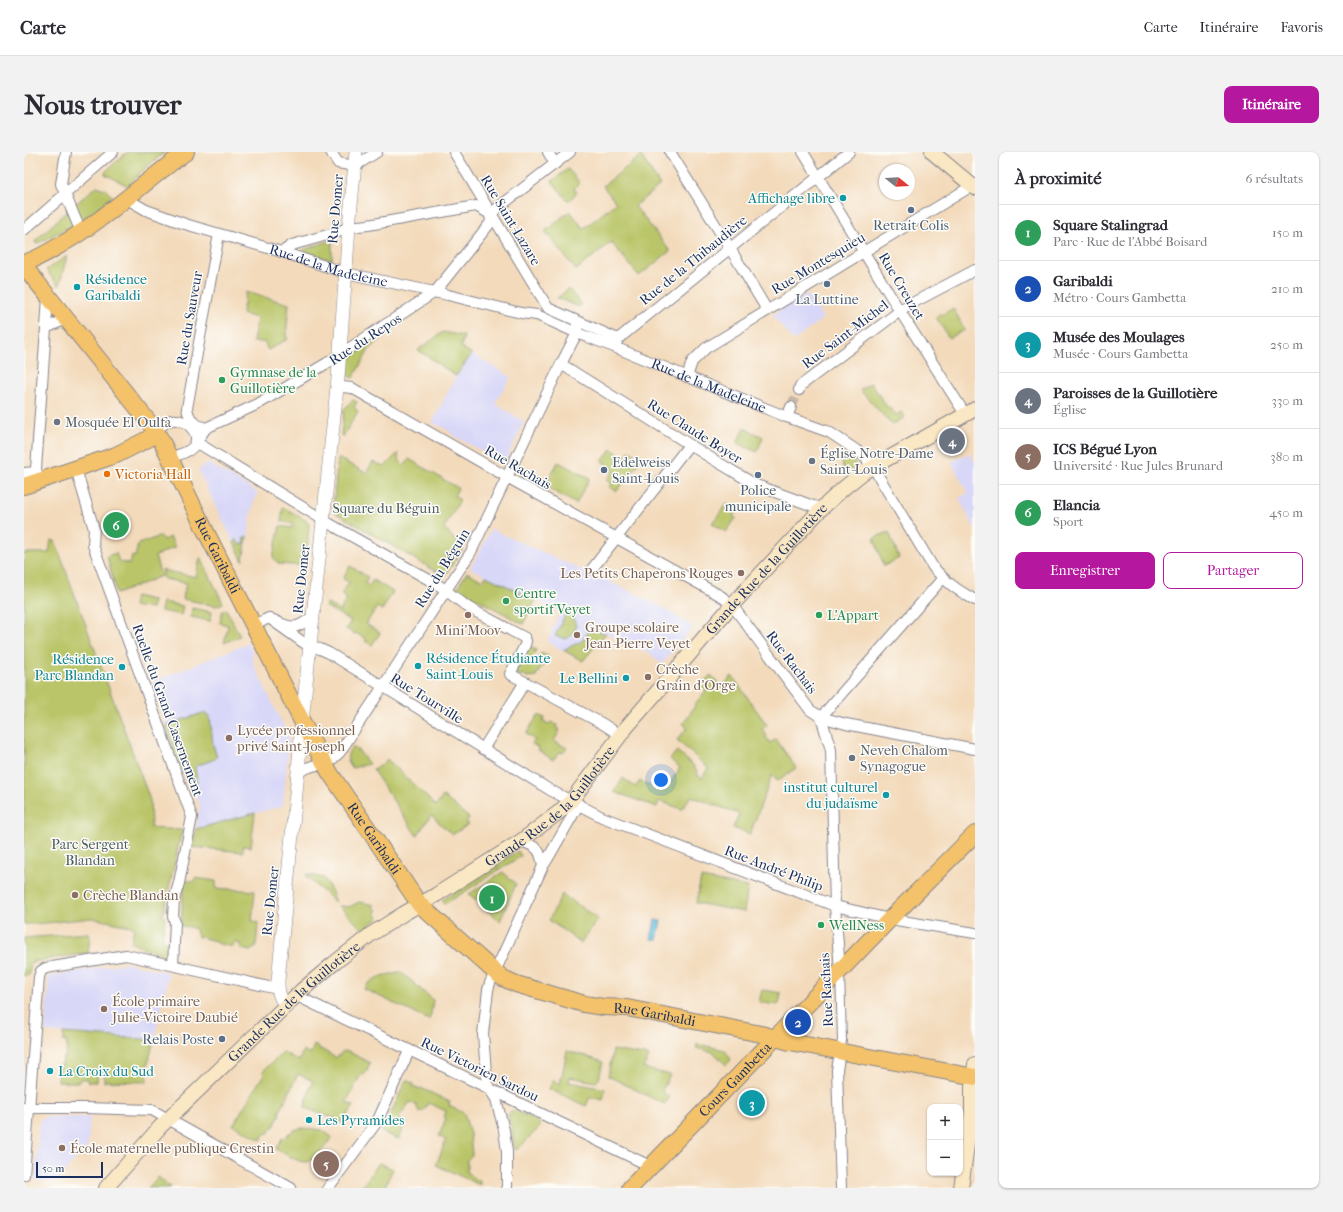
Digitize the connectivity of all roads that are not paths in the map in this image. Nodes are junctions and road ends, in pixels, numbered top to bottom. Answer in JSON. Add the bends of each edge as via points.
{"nodes":[{"id":1,"x":66,"y":152,"type":"edge"},
{"id":2,"x":113,"y":152,"type":"edge"},
{"id":3,"x":186,"y":152,"type":"edge"},
{"id":4,"x":331,"y":152,"type":"edge"},
{"id":5,"x":356,"y":152,"type":"edge"},
{"id":6,"x":377,"y":152,"type":"edge"},
{"id":7,"x":454,"y":152,"type":"edge"},
{"id":8,"x":548,"y":152,"type":"edge"},
{"id":9,"x":570,"y":152,"type":"edge"},
{"id":10,"x":670,"y":152,"type":"edge"},
{"id":11,"x":680,"y":152,"type":"edge"},
{"id":12,"x":803,"y":152,"type":"edge"},
{"id":13,"x":849,"y":152,"type":"edge"},
{"id":14,"x":932,"y":152,"type":"edge"},
{"id":15,"x":677,"y":163,"type":"junction"},
{"id":16,"x":555,"y":164,"type":"junction"},
{"id":17,"x":355,"y":166,"type":"junction"},
{"id":18,"x":818,"y":177,"type":"junction"},
{"id":19,"x":974,"y":186,"type":"edge"},
{"id":20,"x":65,"y":195,"type":"junction"},
{"id":21,"x":127,"y":199,"type":"junction"},
{"id":22,"x":490,"y":214,"type":"junction"},
{"id":23,"x":349,"y":227,"type":"junction"},
{"id":24,"x":24,"y":230,"type":"edge"},
{"id":25,"x":83,"y":232,"type":"junction"},
{"id":26,"x":219,"y":234,"type":"junction"},
{"id":27,"x":730,"y":249,"type":"junction"},
{"id":28,"x":864,"y":251,"type":"junction"},
{"id":29,"x":282,"y":252,"type":"junction"},
{"id":30,"x":24,"y":265,"type":"edge"},
{"id":31,"x":975,"y":270,"type":"edge"},
{"id":32,"x":346,"y":274,"type":"junction"},
{"id":33,"x":435,"y":292,"type":"junction"},
{"id":34,"x":48,"y":296,"type":"junction"},
{"id":35,"x":544,"y":303,"type":"junction"},
{"id":36,"x":767,"y":310,"type":"junction"},
{"id":37,"x":900,"y":311,"type":"junction"},
{"id":38,"x":537,"y":315,"type":"junction"},
{"id":39,"x":66,"y":319,"type":"junction"},
{"id":40,"x":577,"y":322,"type":"junction"},
{"id":41,"x":46,"y":328,"type":"junction"},
{"id":42,"x":577,"y":333,"type":"junction"},
{"id":43,"x":616,"y":343,"type":"junction"},
{"id":44,"x":339,"y":355,"type":"junction"},
{"id":45,"x":561,"y":364,"type":"junction"},
{"id":46,"x":687,"y":377,"type":"junction"},
{"id":47,"x":337,"y":390,"type":"junction"},
{"id":48,"x":799,"y":390,"type":"tunnel mouth"},
{"id":49,"x":791,"y":407,"type":"tunnel mouth"},
{"id":50,"x":187,"y":408,"type":"junction"},
{"id":51,"x":970,"y":412,"type":"edge"},
{"id":52,"x":787,"y":417,"type":"junction"},
{"id":53,"x":179,"y":420,"type":"junction"},
{"id":54,"x":206,"y":428,"type":"junction"},
{"id":55,"x":156,"y":431,"type":"junction"},
{"id":56,"x":198,"y":444,"type":"junction"},
{"id":57,"x":689,"y":445,"type":"junction"},
{"id":58,"x":170,"y":458,"type":"junction"},
{"id":59,"x":873,"y":467,"type":"junction"},
{"id":60,"x":76,"y":469,"type":"junction"},
{"id":61,"x":507,"y":477,"type":"junction"},
{"id":62,"x":30,"y":478,"type":"edge"},
{"id":63,"x":822,"y":508,"type":"junction"},
{"id":64,"x":323,"y":519,"type":"junction"},
{"id":65,"x":616,"y":538,"type":"junction"},
{"id":66,"x":592,"y":569,"type":"dead end"},
{"id":67,"x":943,"y":578,"type":"junction"},
{"id":68,"x":446,"y":590,"type":"junction"},
{"id":69,"x":975,"y":600,"type":"edge"},
{"id":70,"x":732,"y":605,"type":"junction"},
{"id":71,"x":314,"y":614,"type":"junction"},
{"id":72,"x":269,"y":618,"type":"junction"},
{"id":73,"x":254,"y":625,"type":"junction"},
{"id":74,"x":310,"y":645,"type":"junction"},
{"id":75,"x":525,"y":682,"type":"junction"},
{"id":76,"x":383,"y":686,"type":"junction"},
{"id":77,"x":821,"y":717,"type":"junction"},
{"id":78,"x":302,"y":721,"type":"junction"},
{"id":79,"x":620,"y":736,"type":"junction"},
{"id":80,"x":483,"y":749,"type":"junction"},
{"id":81,"x":975,"y":749,"type":"edge"},
{"id":82,"x":325,"y":766,"type":"junction"},
{"id":83,"x":298,"y":772,"type":"junction"},
{"id":84,"x":575,"y":803,"type":"junction"},
{"id":85,"x":975,"y":834,"type":"edge"},
{"id":86,"x":520,"y":841,"type":"junction"},
{"id":87,"x":543,"y":866,"type":"junction"},
{"id":88,"x":420,"y":905,"type":"junction"},
{"id":89,"x":835,"y":906,"type":"junction"},
{"id":90,"x":890,"y":918,"type":"junction"},
{"id":91,"x":975,"y":933,"type":"edge"},
{"id":92,"x":173,"y":966,"type":"junction"},
{"id":93,"x":840,"y":970,"type":"junction"},
{"id":94,"x":495,"y":972,"type":"junction"},
{"id":95,"x":278,"y":989,"type":"junction"},
{"id":96,"x":297,"y":996,"type":"junction"},
{"id":97,"x":287,"y":1006,"type":"junction"},
{"id":98,"x":775,"y":1038,"type":"junction"},
{"id":99,"x":409,"y":1051,"type":"junction"},
{"id":100,"x":840,"y":1052,"type":"junction"},
{"id":101,"x":974,"y":1073,"type":"edge"},
{"id":102,"x":489,"y":1088,"type":"junction"},
{"id":103,"x":27,"y":1108,"type":"edge"},
{"id":104,"x":169,"y":1119,"type":"junction"},
{"id":105,"x":652,"y":1167,"type":"junction"},
{"id":106,"x":24,"y":1175,"type":"edge"},
{"id":107,"x":106,"y":1188,"type":"edge"},
{"id":108,"x":291,"y":1188,"type":"edge"},
{"id":109,"x":328,"y":1188,"type":"edge"},
{"id":110,"x":507,"y":1188,"type":"edge"},
{"id":111,"x":630,"y":1188,"type":"edge"},
{"id":112,"x":841,"y":1188,"type":"edge"},
{"id":113,"x":961,"y":1188,"type":"edge"}],
"edges":[{"from":1,"to":20,"type":"street","via":[[61,184]]},
{"from":2,"to":20,"type":"street"},
{"from":3,"to":21,"type":"main road"},
{"from":4,"to":17,"type":"street","via":[[338,163]]},
{"from":5,"to":17,"type":"street","name":"Rue Domer"},
{"from":6,"to":17,"type":"street"},
{"from":7,"to":22,"type":"street","name":"Rue Saint-Lazare"},
{"from":8,"to":16,"type":"street"},
{"from":9,"to":16,"type":"street"},
{"from":10,"to":15,"type":"street"},
{"from":11,"to":15,"type":"street"},
{"from":12,"to":18,"type":"street","name":"Rue Creuzet"},
{"from":13,"to":18,"type":"street","name":"Rue de la Thibaudière"},
{"from":14,"to":19,"type":"main road"},
{"from":15,"to":27,"type":"street"},
{"from":16,"to":22,"type":"street"},
{"from":17,"to":23,"type":"street","name":"Rue Domer"},
{"from":18,"to":27,"type":"street","name":"Rue de la Thibaudière"},
{"from":18,"to":28,"type":"street","name":"Rue Creuzet"},
{"from":19,"to":28,"type":"street","name":"Rue Montesquieu"},
{"from":20,"to":24,"type":"street"},
{"from":20,"to":25,"type":"street"},
{"from":21,"to":25,"type":"main road"},
{"from":21,"to":26,"type":"street","name":"Rue de la Madeleine","via":[[146,210]]},
{"from":22,"to":23,"type":"street","via":[[476,206]]},
{"from":22,"to":33,"type":"street","name":"Rue du Repos","via":[[491,222]]},
{"from":22,"to":35,"type":"street","name":"Rue Saint-Lazare"},
{"from":23,"to":29,"type":"street","via":[[292,245]]},
{"from":23,"to":32,"type":"street","name":"Rue Domer"},
{"from":25,"to":30,"type":"main road"},
{"from":26,"to":29,"type":"street","name":"Rue de la Madeleine"},
{"from":26,"to":50,"type":"street","name":"Rue du Sauveur"},
{"from":27,"to":36,"type":"street"},
{"from":27,"to":43,"type":"street","name":"Rue de la Thibaudière"},
{"from":28,"to":36,"type":"street","name":"Rue Montesquieu"},
{"from":28,"to":37,"type":"street","name":"Rue Creuzet"},
{"from":29,"to":32,"type":"street","name":"Rue de la Madeleine"},
{"from":30,"to":34,"type":"main road","name":"Rue Garibaldi"},
{"from":31,"to":37,"type":"street","name":"Rue Saint-Michel"},
{"from":32,"to":33,"type":"street","name":"Rue de la Madeleine"},
{"from":32,"to":44,"type":"street","name":"Rue Domer"},
{"from":33,"to":38,"type":"street","name":"Rue de la Madeleine"},
{"from":33,"to":44,"type":"street","name":"Rue du Repos"},
{"from":34,"to":39,"type":"main road","name":"Rue Garibaldi"},
{"from":34,"to":41,"type":"street"},
{"from":35,"to":38,"type":"street"},
{"from":35,"to":40,"type":"street","name":"Rue de la Madeleine","via":[[548,308]]},
{"from":36,"to":46,"type":"street","name":"Rue Montesquieu","via":[[706,348],[692,362]]},
{"from":37,"to":48,"type":"street","name":"Rue Saint-Michel","via":[[825,372],[800,386]]},
{"from":37,"to":51,"type":"street","name":"Rue Creuzet"},
{"from":38,"to":42,"type":"street","name":"Rue de la Madeleine"},
{"from":39,"to":41,"type":"street"},
{"from":39,"to":55,"type":"main road","name":"Rue Garibaldi"},
{"from":40,"to":42,"type":"street","name":"Rue du Béguin"},
{"from":40,"to":43,"type":"street","name":"Rue de la Madeleine"},
{"from":41,"to":62,"type":"street"},
{"from":42,"to":43,"type":"street","name":"Rue de la Madeleine"},
{"from":42,"to":45,"type":"street","name":"Rue du Béguin"},
{"from":43,"to":46,"type":"street","name":"Rue de la Madeleine"},
{"from":44,"to":47,"type":"street","name":"Rue Domer"},
{"from":44,"to":54,"type":"street","name":"Rue du Repos","via":[[258,404]]},
{"from":45,"to":57,"type":"street","name":"Rue Claude Boyer"},
{"from":45,"to":61,"type":"street","name":"Rue du Béguin"},
{"from":46,"to":52,"type":"street","name":"Rue de la Madeleine"},
{"from":47,"to":61,"type":"street","name":"Rue Rachais","via":[[352,388]]},
{"from":47,"to":64,"type":"street","name":"Rue Domer"},
{"from":49,"to":52,"type":"street"},
{"from":50,"to":53,"type":"street"},
{"from":50,"to":54,"type":"street","via":[[192,421]]},
{"from":51,"to":59,"type":"main road","name":"Grande Rue de la Guillotière"},
{"from":52,"to":59,"type":"street","name":"Rue de la Madeleine","via":[[829,432],[862,454]]},
{"from":53,"to":55,"type":"street","via":[[170,420]]},
{"from":53,"to":56,"type":"street","via":[[191,427]]},
{"from":54,"to":56,"type":"street"},
{"from":55,"to":58,"type":"main road","name":"Rue Garibaldi"},
{"from":55,"to":60,"type":"main road","via":[[148,439],[116,455]]},
{"from":56,"to":58,"type":"street"},
{"from":56,"to":64,"type":"street"},
{"from":57,"to":63,"type":"street","name":"Rue Claude Boyer","via":[[756,485]]},
{"from":57,"to":65,"type":"street"},
{"from":58,"to":73,"type":"main road","name":"Rue Garibaldi"},
{"from":59,"to":63,"type":"main road","name":"Grande Rue de la Guillotière","via":[[854,479]]},
{"from":59,"to":67,"type":"street","name":"Rue de la Madeleine","via":[[933,567]]},
{"from":60,"to":62,"type":"main road"},
{"from":60,"to":92,"type":"street","name":"Ruelle du Grand Casernement","via":[[94,529],[93,545],[192,817],[174,900]]},
{"from":61,"to":65,"type":"street","name":"Rue Rachais"},
{"from":61,"to":68,"type":"street","name":"Rue du Béguin","via":[[471,552]]},
{"from":63,"to":70,"type":"main road","name":"Grande Rue de la Guillotière"},
{"from":64,"to":68,"type":"street"},
{"from":64,"to":71,"type":"street","name":"Rue Domer"},
{"from":65,"to":66,"type":"street"},
{"from":65,"to":70,"type":"street","name":"Rue Rachais","via":[[721,596]]},
{"from":67,"to":69,"type":"street","name":"Rue de la Madeleine","via":[[953,588]]},
{"from":67,"to":77,"type":"street"},
{"from":68,"to":75,"type":"street","via":[[469,608],[525,638],[525,645],[510,674]]},
{"from":68,"to":76,"type":"street","name":"Rue du Béguin"},
{"from":70,"to":77,"type":"street","name":"Rue Rachais","via":[[810,710]]},
{"from":70,"to":79,"type":"main road","name":"Grande Rue de la Guillotière"},
{"from":71,"to":72,"type":"street","via":[[304,623],[290,627]]},
{"from":71,"to":74,"type":"street","name":"Rue Domer"},
{"from":72,"to":73,"type":"street"},
{"from":72,"to":74,"type":"street","name":"Rue Tourville"},
{"from":73,"to":78,"type":"main road","name":"Rue Garibaldi"},
{"from":74,"to":76,"type":"street","name":"Rue Tourville","via":[[325,651]]},
{"from":74,"to":78,"type":"street","name":"Rue Domer"},
{"from":75,"to":79,"type":"street","via":[[603,724]]},
{"from":75,"to":80,"type":"street"},
{"from":76,"to":80,"type":"street","name":"Rue Tourville"},
{"from":76,"to":82,"type":"street","name":"Rue du Béguin","via":[[340,752]]},
{"from":77,"to":81,"type":"street"},
{"from":77,"to":89,"type":"street","name":"Rue Rachais","via":[[831,750]]},
{"from":78,"to":82,"type":"main road","name":"Rue Garibaldi"},
{"from":78,"to":83,"type":"street","name":"Rue Domer"},
{"from":79,"to":84,"type":"main road","name":"Grande Rue de la Guillotière"},
{"from":80,"to":84,"type":"street","name":"Rue Tourville"},
{"from":82,"to":83,"type":"street","via":[[312,765]]},
{"from":82,"to":88,"type":"main road","name":"Rue Garibaldi"},
{"from":83,"to":95,"type":"street","name":"Rue Domer"},
{"from":84,"to":86,"type":"main road","name":"Grande Rue de la Guillotière"},
{"from":84,"to":87,"type":"street","name":"Grande Rue de la Guillotière"},
{"from":84,"to":89,"type":"street","name":"Rue André Philip","via":[[602,817]]},
{"from":85,"to":90,"type":"main road","name":"Cours Gambetta"},
{"from":86,"to":87,"type":"street","via":[[538,849]]},
{"from":86,"to":88,"type":"main road","name":"Grande Rue de la Guillotière"},
{"from":87,"to":94,"type":"street","name":"Grande Rue de la Guillotière"},
{"from":88,"to":94,"type":"main road","name":"Rue Garibaldi"},
{"from":88,"to":96,"type":"main road","name":"Grande Rue de la Guillotière","via":[[370,935]]},
{"from":89,"to":90,"type":"street","name":"Rue André Philip"},
{"from":89,"to":93,"type":"street","name":"Rue Rachais"},
{"from":90,"to":91,"type":"street","name":"Rue André Philip"},
{"from":90,"to":93,"type":"main road","name":"Cours Gambetta"},
{"from":92,"to":95,"type":"street"},
{"from":92,"to":103,"type":"street","via":[[126,956],[46,968],[41,971]]},
{"from":93,"to":98,"type":"main road","name":"Cours Gambetta"},
{"from":93,"to":100,"type":"street","name":"Rue Rachais"},
{"from":94,"to":98,"type":"main road","name":"Rue Garibaldi","via":[[516,984],[584,1004],[627,1008]]},
{"from":94,"to":102,"type":"street","name":"Grande Rue de la Guillotière","via":[[488,990],[483,1034]]},
{"from":95,"to":97,"type":"street","via":[[280,998]]},
{"from":96,"to":97,"type":"main road","name":"Grande Rue de la Guillotière"},
{"from":96,"to":99,"type":"street","name":"Rue Victorien Sardou"},
{"from":97,"to":104,"type":"main road","name":"Grande Rue de la Guillotière"},
{"from":98,"to":100,"type":"main road","name":"Rue Garibaldi"},
{"from":98,"to":105,"type":"main road","name":"Cours Gambetta"},
{"from":99,"to":102,"type":"street","name":"Rue Victorien Sardou"},
{"from":99,"to":109,"type":"street","via":[[377,1122]]},
{"from":100,"to":101,"type":"main road","name":"Rue Garibaldi"},
{"from":100,"to":112,"type":"street","name":"Rue Rachais","via":[[837,1070]]},
{"from":101,"to":113,"type":"main road"},
{"from":102,"to":105,"type":"street","name":"Rue Victorien Sardou"},
{"from":102,"to":110,"type":"street","name":"Grande Rue de la Guillotière","via":[[496,1099],[504,1130]]},
{"from":103,"to":104,"type":"street","via":[[152,1110]]},
{"from":103,"to":106,"type":"street"},
{"from":104,"to":107,"type":"main road","name":"Grande Rue de la Guillotière"},
{"from":104,"to":108,"type":"street"},
{"from":105,"to":111,"type":"main road","name":"Cours Gambetta"}]}
